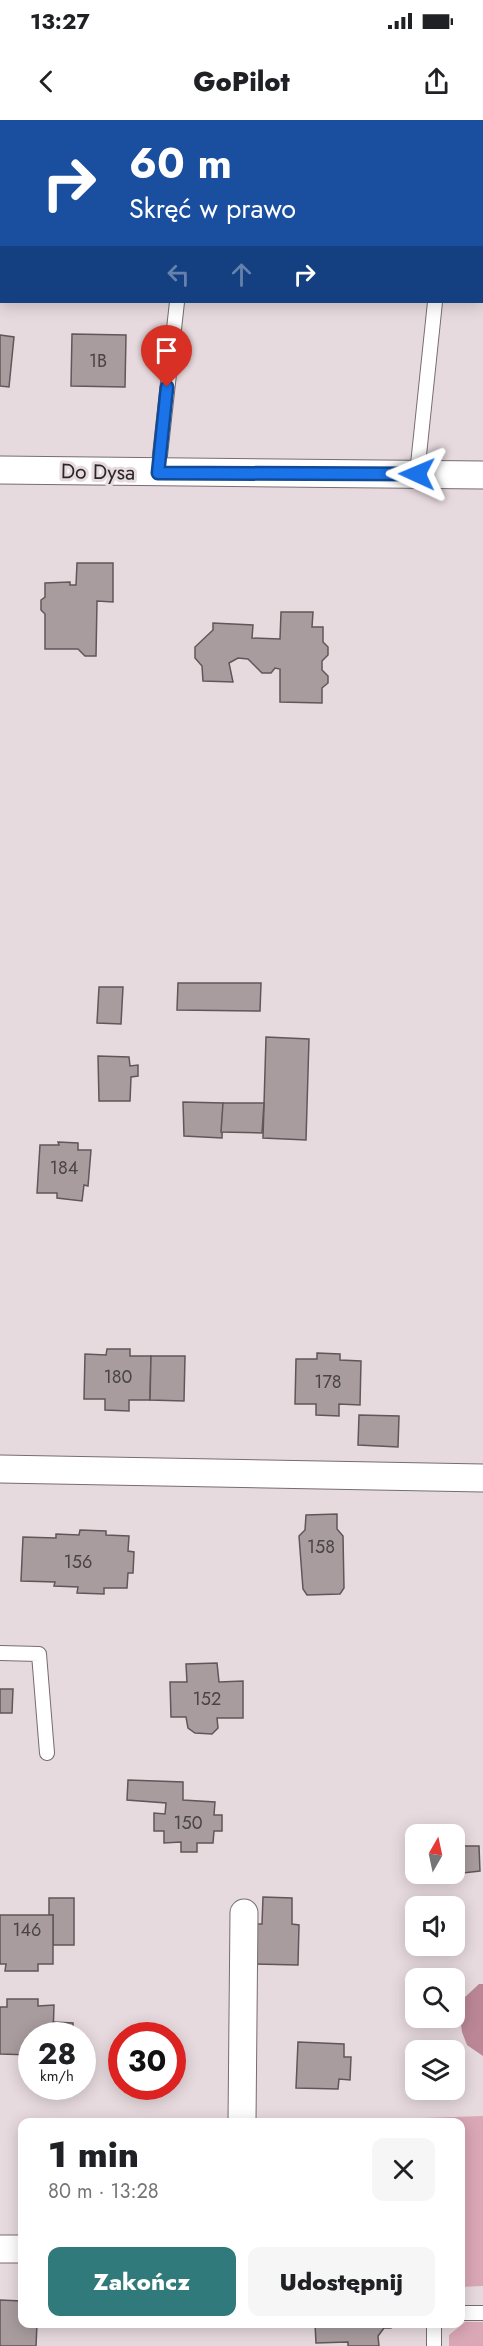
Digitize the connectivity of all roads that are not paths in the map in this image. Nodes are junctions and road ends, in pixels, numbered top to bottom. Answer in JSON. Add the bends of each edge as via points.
{"nodes":[{"id":1,"x":177,"y":303,"type":"edge"},
{"id":2,"x":435,"y":303,"type":"edge"},
{"id":3,"x":0,"y":470,"type":"edge"},
{"id":4,"x":158,"y":473,"type":"junction"},
{"id":5,"x":417,"y":474,"type":"junction"},
{"id":6,"x":483,"y":475,"type":"edge"},
{"id":7,"x":0,"y":1470,"type":"edge"},
{"id":8,"x":483,"y":1478,"type":"edge"},
{"id":9,"x":0,"y":1653,"type":"edge"},
{"id":10,"x":47,"y":1754,"type":"dead end"},
{"id":11,"x":244,"y":1913,"type":"dead end"},
{"id":12,"x":243,"y":2118,"type":"edge"},
{"id":13,"x":0,"y":2249,"type":"edge"},
{"id":14,"x":18,"y":2249,"type":"edge"},
{"id":15,"x":465,"y":2313,"type":"edge"},
{"id":16,"x":483,"y":2313,"type":"edge"},
{"id":17,"x":434,"y":2328,"type":"edge"},
{"id":18,"x":434,"y":2346,"type":"edge"}],
"edges":[{"from":1,"to":4,"type":"lane"},
{"from":2,"to":5,"type":"lane"},
{"from":3,"to":4,"type":"street","name":"Do Dysa"},
{"from":4,"to":5,"type":"street","name":"Do Dysa"},
{"from":5,"to":6,"type":"street","name":"Do Dysa"},
{"from":7,"to":8,"type":"street"},
{"from":9,"to":10,"type":"lane","via":[[39,1654]]},
{"from":11,"to":12,"type":"street"},
{"from":13,"to":14,"type":"street"},
{"from":15,"to":16,"type":"lane"},
{"from":17,"to":18,"type":"lane"}]}
